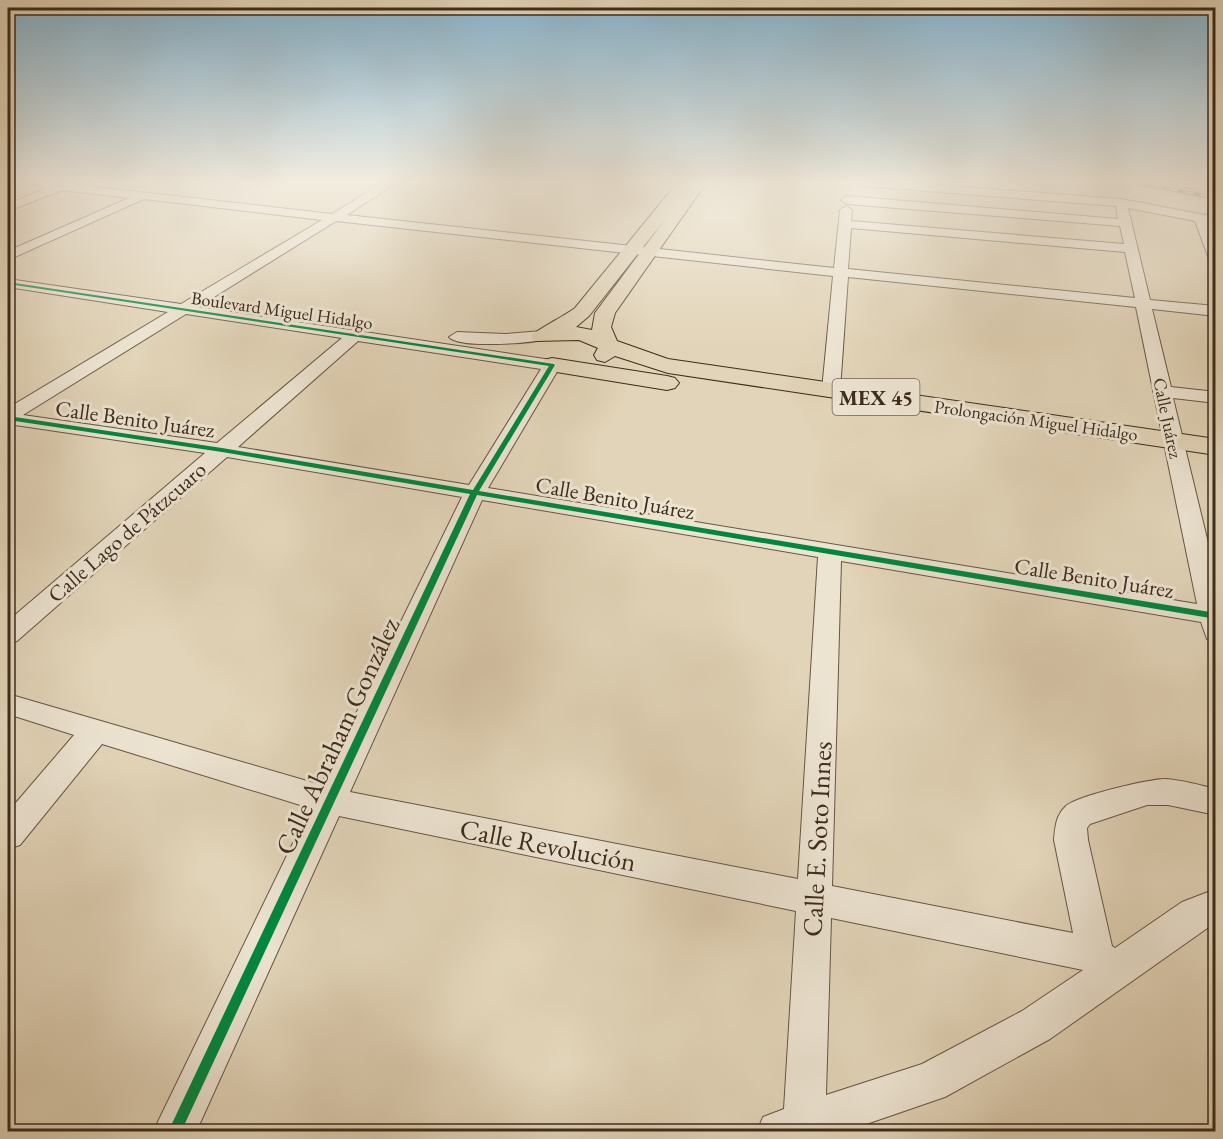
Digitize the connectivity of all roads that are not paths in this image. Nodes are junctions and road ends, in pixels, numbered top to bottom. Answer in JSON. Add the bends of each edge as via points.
{"nodes":[{"id":1,"x":53,"y":236,"type":"edge"},
{"id":2,"x":305,"y":236,"type":"edge"},
{"id":3,"x":503,"y":236,"type":"edge"},
{"id":4,"x":650,"y":236,"type":"edge"},
{"id":5,"x":653,"y":236,"type":"edge"},
{"id":6,"x":844,"y":236,"type":"edge"},
{"id":7,"x":984,"y":236,"type":"edge"},
{"id":8,"x":1128,"y":236,"type":"edge"},
{"id":9,"x":1207,"y":236,"type":"edge"},
{"id":10,"x":1131,"y":249,"type":"junction"},
{"id":11,"x":640,"y":251,"type":"junction"},
{"id":12,"x":8,"y":256,"type":"edge"},
{"id":13,"x":1215,"y":259,"type":"edge"},
{"id":14,"x":841,"y":272,"type":"junction"},
{"id":15,"x":8,"y":273,"type":"edge"},
{"id":16,"x":8,"y":283,"type":"edge"},
{"id":17,"x":198,"y":301,"type":"junction"},
{"id":18,"x":1143,"y":305,"type":"junction"},
{"id":19,"x":183,"y":310,"type":"junction"},
{"id":20,"x":1215,"y":311,"type":"edge"},
{"id":21,"x":355,"y":335,"type":"junction"},
{"id":22,"x":455,"y":336,"type":"junction"},
{"id":23,"x":542,"y":336,"type":"junction"},
{"id":24,"x":605,"y":341,"type":"junction"},
{"id":25,"x":443,"y":349,"type":"junction"},
{"id":26,"x":552,"y":365,"type":"junction"},
{"id":27,"x":831,"y":390,"type":"junction"},
{"id":28,"x":1162,"y":391,"type":"junction"},
{"id":29,"x":1215,"y":398,"type":"edge"},
{"id":30,"x":8,"y":417,"type":"edge"},
{"id":31,"x":1215,"y":447,"type":"edge"},
{"id":32,"x":222,"y":450,"type":"junction"},
{"id":33,"x":1176,"y":450,"type":"junction"},
{"id":34,"x":1215,"y":466,"type":"edge"},
{"id":35,"x":474,"y":493,"type":"junction"},
{"id":36,"x":830,"y":553,"type":"junction"},
{"id":37,"x":1214,"y":622,"type":"edge"},
{"id":38,"x":8,"y":635,"type":"edge"},
{"id":39,"x":8,"y":704,"type":"edge"},
{"id":40,"x":96,"y":730,"type":"junction"},
{"id":41,"x":329,"y":801,"type":"junction"},
{"id":42,"x":1215,"y":802,"type":"edge"},
{"id":43,"x":8,"y":835,"type":"edge"},
{"id":44,"x":814,"y":898,"type":"junction"},
{"id":45,"x":1215,"y":905,"type":"edge"},
{"id":46,"x":1103,"y":963,"type":"junction"},
{"id":47,"x":791,"y":1128,"type":"edge"},
{"id":48,"x":174,"y":1131,"type":"edge"}],
"edges":[{"from":1,"to":12,"type":"street"},
{"from":2,"to":17,"type":"street"},
{"from":3,"to":11,"type":"street"},
{"from":4,"to":11,"type":"main road"},
{"from":5,"to":11,"type":"main road"},
{"from":6,"to":14,"type":"street"},
{"from":7,"to":10,"type":"street"},
{"from":8,"to":10,"type":"street","name":"Calle Juárez"},
{"from":9,"to":13,"type":"street"},
{"from":10,"to":18,"type":"street","name":"Calle Juárez"},
{"from":11,"to":14,"type":"street"},
{"from":11,"to":23,"type":"main road","via":[[582,312]]},
{"from":11,"to":24,"type":"main road","via":[[605,313],[601,327]]},
{"from":14,"to":18,"type":"street"},
{"from":14,"to":27,"type":"street"},
{"from":15,"to":17,"type":"street","name":"Boulevard Miguel Hidalgo"},
{"from":16,"to":19,"type":"street","name":"Boulevard Miguel Hidalgo"},
{"from":17,"to":19,"type":"street"},
{"from":17,"to":22,"type":"street","name":"Boulevard Miguel Hidalgo"},
{"from":18,"to":20,"type":"street"},
{"from":18,"to":28,"type":"street","name":"Calle Juárez"},
{"from":19,"to":21,"type":"street","name":"Boulevard Miguel Hidalgo"},
{"from":19,"to":30,"type":"street"},
{"from":21,"to":25,"type":"street","name":"Boulevard Miguel Hidalgo"},
{"from":21,"to":32,"type":"street","name":"Calle Lago de Pátzcuaro"},
{"from":22,"to":23,"type":"street","name":"Boulevard Miguel Hidalgo"},
{"from":22,"to":25,"type":"street"},
{"from":23,"to":24,"type":"main road","name":"Prolongación Miguel Hidalgo","number":"MEX 45","via":[[576,333]]},
{"from":23,"to":26,"type":"main road","number":"MEX 45","via":[[529,346],[529,352]]},
{"from":24,"to":26,"type":"main road","via":[[608,353],[592,363]]},
{"from":24,"to":27,"type":"main road","name":"Prolongación Miguel Hidalgo","number":"MEX 45","via":[[632,355],[668,366]]},
{"from":25,"to":26,"type":"street","name":"Boulevard Miguel Hidalgo"},
{"from":26,"to":33,"type":"main road","name":"Prolongación Miguel Hidalgo","number":"MEX 45"},
{"from":26,"to":35,"type":"street","name":"Calle Abraham González"},
{"from":27,"to":33,"type":"main road","name":"Prolongación Miguel Hidalgo","number":"MEX 45"},
{"from":28,"to":29,"type":"street"},
{"from":28,"to":33,"type":"street","name":"Calle Juárez"},
{"from":30,"to":32,"type":"street","name":"Calle Benito Juárez"},
{"from":31,"to":33,"type":"main road","name":"Prolongación Miguel Hidalgo","number":"MEX 45"},
{"from":32,"to":35,"type":"street","name":"Calle Benito Juárez"},
{"from":32,"to":38,"type":"street","name":"Calle Lago de Pátzcuaro"},
{"from":33,"to":34,"type":"main road","name":"Prolongación Miguel Hidalgo","number":"MEX 45"},
{"from":33,"to":37,"type":"street","name":"Calle Juárez"},
{"from":35,"to":36,"type":"street","name":"Calle Benito Juárez"},
{"from":35,"to":41,"type":"street","name":"Calle Abraham González"},
{"from":36,"to":37,"type":"street","name":"Calle Benito Juárez"},
{"from":36,"to":44,"type":"street","name":"Calle E. Soto Innes"},
{"from":39,"to":40,"type":"street","name":"Calle Revolución"},
{"from":40,"to":41,"type":"street","name":"Calle Revolución"},
{"from":40,"to":43,"type":"street"},
{"from":41,"to":44,"type":"street","name":"Calle Revolución"},
{"from":41,"to":48,"type":"street","name":"Calle Abraham González"},
{"from":42,"to":46,"type":"street","via":[[1157,791],[1078,814],[1071,825],[1071,840]]},
{"from":44,"to":46,"type":"street","name":"Calle Revolución"},
{"from":44,"to":47,"type":"street","name":"Calle E. Soto Innes"},
{"from":45,"to":46,"type":"street"},
{"from":46,"to":47,"type":"street","via":[[1036,1025],[930,1082]]}]}
